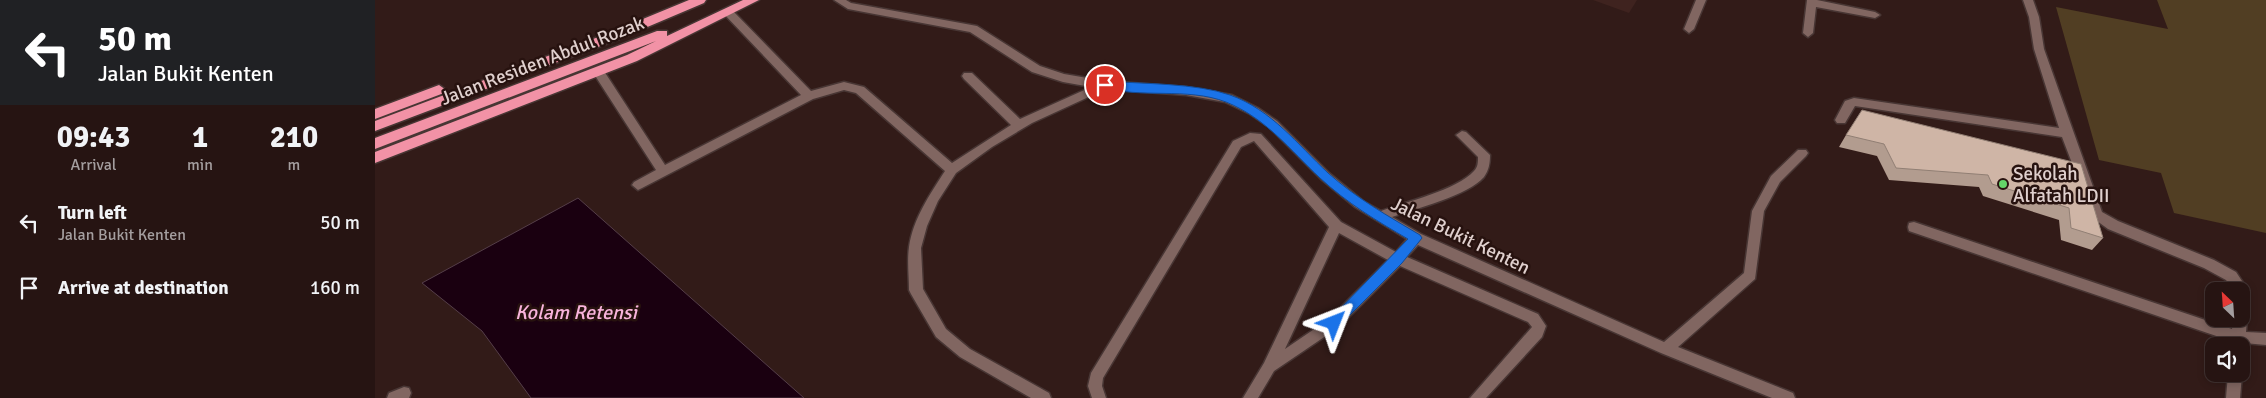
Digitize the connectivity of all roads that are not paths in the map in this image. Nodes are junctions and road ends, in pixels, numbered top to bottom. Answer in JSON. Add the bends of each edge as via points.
{"nodes":[{"id":1,"x":689,"y":0,"type":"edge"},
{"id":2,"x":700,"y":0,"type":"edge"},
{"id":3,"x":751,"y":0,"type":"edge"},
{"id":4,"x":839,"y":0,"type":"edge"},
{"id":5,"x":1701,"y":0,"type":"edge"},
{"id":6,"x":2028,"y":0,"type":"edge"},
{"id":7,"x":1811,"y":2,"type":"edge"},
{"id":8,"x":729,"y":12,"type":"junction"},
{"id":9,"x":1875,"y":15,"type":"dead end"},
{"id":10,"x":1689,"y":29,"type":"dead end"},
{"id":11,"x":1808,"y":33,"type":"dead end"},
{"id":12,"x":598,"y":71,"type":"junction"},
{"id":13,"x":968,"y":76,"type":"dead end"},
{"id":14,"x":1105,"y":85,"type":"junction"},
{"id":15,"x":809,"y":96,"type":"junction"},
{"id":16,"x":375,"y":114,"type":"edge"},
{"id":17,"x":1841,"y":120,"type":"dead end"},
{"id":18,"x":1019,"y":125,"type":"junction"},
{"id":19,"x":375,"y":126,"type":"edge"},
{"id":20,"x":2067,"y":133,"type":"junction"},
{"id":21,"x":1462,"y":135,"type":"dead end"},
{"id":22,"x":375,"y":144,"type":"edge"},
{"id":23,"x":1802,"y":153,"type":"dead end"},
{"id":24,"x":375,"y":158,"type":"edge"},
{"id":25,"x":952,"y":170,"type":"junction"},
{"id":26,"x":663,"y":172,"type":"junction"},
{"id":27,"x":638,"y":185,"type":"dead end"},
{"id":28,"x":1379,"y":216,"type":"junction"},
{"id":29,"x":1336,"y":226,"type":"junction"},
{"id":30,"x":1913,"y":227,"type":"dead end"},
{"id":31,"x":1416,"y":238,"type":"junction"},
{"id":32,"x":1398,"y":259,"type":"junction"},
{"id":33,"x":2235,"y":282,"type":"edge"},
{"id":34,"x":2223,"y":337,"type":"edge"},
{"id":35,"x":2266,"y":339,"type":"edge"},
{"id":36,"x":2250,"y":341,"type":"edge"},
{"id":37,"x":1666,"y":349,"type":"junction"},
{"id":38,"x":1269,"y":367,"type":"junction"},
{"id":39,"x":2234,"y":382,"type":"edge"},
{"id":40,"x":1044,"y":398,"type":"edge"},
{"id":41,"x":1099,"y":398,"type":"edge"},
{"id":42,"x":1250,"y":398,"type":"edge"},
{"id":43,"x":1477,"y":398,"type":"edge"},
{"id":44,"x":1788,"y":398,"type":"edge"},
{"id":45,"x":2233,"y":398,"type":"edge"}],
"edges":[{"from":1,"to":16,"type":"highway"},
{"from":2,"to":19,"type":"highway","name":"Jalan Residen Abdul Rozak"},
{"from":3,"to":8,"type":"highway"},
{"from":3,"to":22,"type":"highway","name":"Jalan Residen Abdul Rozak"},
{"from":4,"to":14,"type":"street","via":[[848,6],[973,30],[1035,69],[1063,78]]},
{"from":5,"to":10,"type":"street"},
{"from":6,"to":20,"type":"street","via":[[2039,49]]},
{"from":7,"to":9,"type":"street"},
{"from":7,"to":11,"type":"street"},
{"from":8,"to":12,"type":"highway"},
{"from":8,"to":15,"type":"street"},
{"from":12,"to":24,"type":"highway"},
{"from":12,"to":26,"type":"street"},
{"from":13,"to":18,"type":"street"},
{"from":14,"to":18,"type":"street","name":"Jalan Bukit Kenten"},
{"from":14,"to":28,"type":"street","name":"Jalan Bukit Kenten","via":[[1186,91],[1228,98],[1273,124],[1325,176]]},
{"from":15,"to":25,"type":"street","via":[[844,86],[860,90]]},
{"from":15,"to":26,"type":"street"},
{"from":17,"to":20,"type":"street","via":[[1853,102]]},
{"from":18,"to":25,"type":"street","name":"Jalan Bukit Kenten"},
{"from":20,"to":33,"type":"street","via":[[2097,215],[2113,225],[2209,264],[2231,276]]},
{"from":21,"to":28,"type":"street","via":[[1484,155],[1485,166],[1477,177]]},
{"from":23,"to":37,"type":"street","via":[[1775,179],[1758,210],[1750,275]]},
{"from":25,"to":40,"type":"street","name":"Jalan Bukit Kenten","via":[[933,199],[921,226],[915,248],[916,290],[941,333],[965,353]]},
{"from":26,"to":27,"type":"street"},
{"from":28,"to":31,"type":"street","name":"Jalan Bukit Kenten"},
{"from":29,"to":32,"type":"street"},
{"from":29,"to":38,"type":"street"},
{"from":29,"to":41,"type":"street","via":[[1262,140],[1250,138],[1237,144],[1096,377]]},
{"from":30,"to":34,"type":"street"},
{"from":31,"to":32,"type":"street"},
{"from":31,"to":37,"type":"street","name":"Jalan Bukit Kenten"},
{"from":32,"to":38,"type":"street","via":[[1334,323]]},
{"from":32,"to":43,"type":"street","via":[[1529,315],[1539,326],[1537,333]]},
{"from":35,"to":36,"type":"street"},
{"from":37,"to":44,"type":"street","name":"Jalan Bukit Kenten"},
{"from":38,"to":42,"type":"street"},
{"from":39,"to":45,"type":"street"}]}
